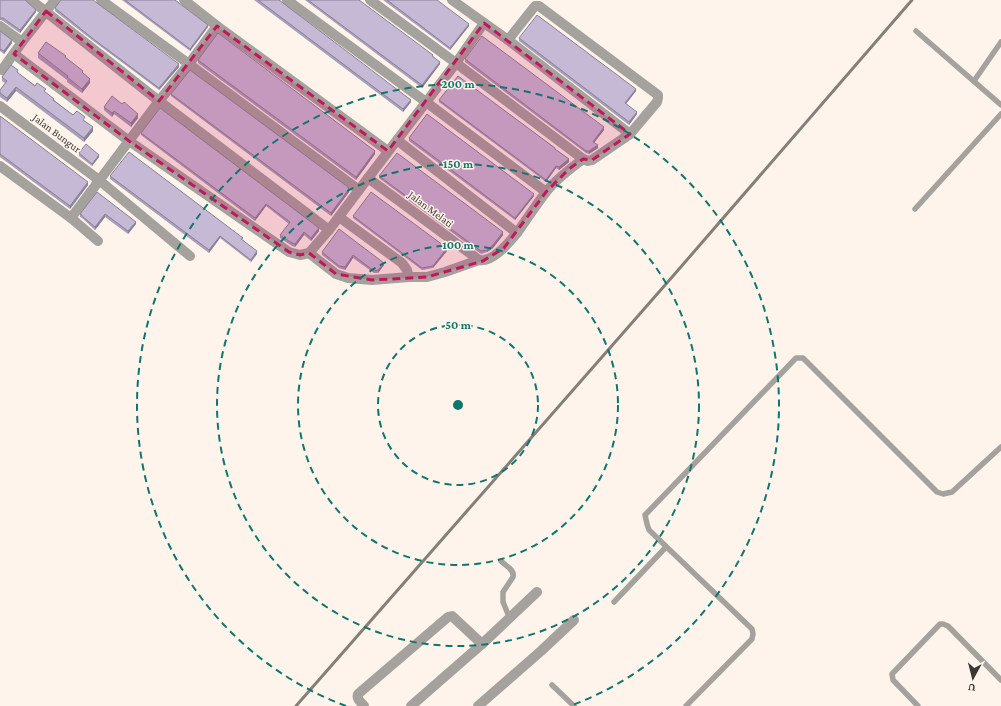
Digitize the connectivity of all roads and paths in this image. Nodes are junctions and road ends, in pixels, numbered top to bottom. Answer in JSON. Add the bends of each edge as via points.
{"nodes":[{"id":1,"x":31,"y":0,"type":"edge"},
{"id":2,"x":55,"y":0,"type":"edge"},
{"id":3,"x":101,"y":0,"type":"edge"},
{"id":4,"x":184,"y":0,"type":"edge"},
{"id":5,"x":287,"y":0,"type":"edge"},
{"id":6,"x":370,"y":0,"type":"edge"},
{"id":7,"x":452,"y":0,"type":"edge"},
{"id":8,"x":46,"y":12,"type":"junction"},
{"id":9,"x":484,"y":23,"type":"junction"},
{"id":10,"x":0,"y":26,"type":"edge"},
{"id":11,"x":217,"y":26,"type":"junction"},
{"id":12,"x":916,"y":31,"type":"dead end"},
{"id":13,"x":508,"y":40,"type":"junction"},
{"id":14,"x":22,"y":42,"type":"junction"},
{"id":15,"x":1001,"y":42,"type":"edge"},
{"id":16,"x":14,"y":54,"type":"junction"},
{"id":17,"x":456,"y":63,"type":"junction"},
{"id":18,"x":189,"y":64,"type":"junction"},
{"id":19,"x":1,"y":71,"type":"edge"},
{"id":20,"x":974,"y":81,"type":"junction"},
{"id":21,"x":159,"y":101,"type":"junction"},
{"id":22,"x":426,"y":102,"type":"junction"},
{"id":23,"x":1001,"y":105,"type":"edge"},
{"id":24,"x":0,"y":106,"type":"edge"},
{"id":25,"x":1001,"y":114,"type":"edge"},
{"id":26,"x":630,"y":134,"type":"junction"},
{"id":27,"x":397,"y":140,"type":"junction"},
{"id":28,"x":129,"y":141,"type":"junction"},
{"id":29,"x":388,"y":151,"type":"junction"},
{"id":30,"x":583,"y":159,"type":"junction"},
{"id":31,"x":0,"y":166,"type":"edge"},
{"id":32,"x":368,"y":178,"type":"junction"},
{"id":33,"x":99,"y":180,"type":"junction"},
{"id":34,"x":359,"y":190,"type":"junction"},
{"id":35,"x":546,"y":192,"type":"junction"},
{"id":36,"x":915,"y":209,"type":"dead end"},
{"id":37,"x":340,"y":217,"type":"junction"},
{"id":38,"x":71,"y":218,"type":"junction"},
{"id":39,"x":329,"y":230,"type":"junction"},
{"id":40,"x":517,"y":233,"type":"junction"},
{"id":41,"x":98,"y":241,"type":"dead end"},
{"id":42,"x":309,"y":253,"type":"junction"},
{"id":43,"x":190,"y":256,"type":"dead end"},
{"id":44,"x":479,"y":260,"type":"junction"},
{"id":45,"x":409,"y":277,"type":"junction"},
{"id":46,"x":1001,"y":447,"type":"edge"},
{"id":47,"x":666,"y":547,"type":"junction"},
{"id":48,"x":501,"y":561,"type":"dead end"},
{"id":49,"x":537,"y":592,"type":"dead end"},
{"id":50,"x":614,"y":602,"type":"dead end"},
{"id":51,"x":510,"y":619,"type":"junction"},
{"id":52,"x":574,"y":620,"type":"dead end"},
{"id":53,"x":482,"y":644,"type":"junction"},
{"id":54,"x":1001,"y":680,"type":"edge"},
{"id":55,"x":552,"y":685,"type":"dead end"},
{"id":56,"x":364,"y":706,"type":"edge"},
{"id":57,"x":411,"y":706,"type":"edge"},
{"id":58,"x":478,"y":706,"type":"edge"},
{"id":59,"x":574,"y":706,"type":"edge"},
{"id":60,"x":686,"y":706,"type":"edge"},
{"id":61,"x":918,"y":706,"type":"edge"}],
"edges":[{"from":1,"to":8,"type":"street"},
{"from":2,"to":8,"type":"street"},
{"from":3,"to":18,"type":"street"},
{"from":4,"to":11,"type":"street"},
{"from":5,"to":22,"type":"street"},
{"from":6,"to":17,"type":"street"},
{"from":7,"to":9,"type":"street"},
{"from":8,"to":14,"type":"street"},
{"from":8,"to":21,"type":"street"},
{"from":9,"to":13,"type":"street"},
{"from":9,"to":17,"type":"street"},
{"from":10,"to":14,"type":"street"},
{"from":11,"to":18,"type":"street"},
{"from":11,"to":29,"type":"street"},
{"from":12,"to":20,"type":"lane"},
{"from":13,"to":26,"type":"street"},
{"from":13,"to":26,"type":"street","via":[[535,6],[539,6],[658,95],[657,102]]},
{"from":14,"to":16,"type":"street"},
{"from":15,"to":20,"type":"lane"},
{"from":16,"to":19,"type":"street"},
{"from":16,"to":28,"type":"street"},
{"from":17,"to":22,"type":"street"},
{"from":17,"to":30,"type":"street"},
{"from":18,"to":21,"type":"street"},
{"from":18,"to":34,"type":"street"},
{"from":20,"to":23,"type":"lane"},
{"from":21,"to":28,"type":"street"},
{"from":21,"to":39,"type":"street"},
{"from":22,"to":27,"type":"street"},
{"from":22,"to":35,"type":"street"},
{"from":24,"to":33,"type":"street","name":"Jalan Bungur"},
{"from":25,"to":36,"type":"lane"},
{"from":26,"to":30,"type":"street","via":[[592,160]]},
{"from":27,"to":29,"type":"street"},
{"from":27,"to":40,"type":"street"},
{"from":28,"to":33,"type":"street"},
{"from":28,"to":42,"type":"street","via":[[289,252],[300,256]]},
{"from":29,"to":32,"type":"street"},
{"from":30,"to":35,"type":"street"},
{"from":31,"to":38,"type":"street"},
{"from":32,"to":34,"type":"street"},
{"from":32,"to":44,"type":"street","name":"Jalan Melati"},
{"from":33,"to":38,"type":"street"},
{"from":33,"to":43,"type":"street","name":"Jalan Bungur"},
{"from":34,"to":37,"type":"street"},
{"from":35,"to":40,"type":"street"},
{"from":37,"to":39,"type":"street"},
{"from":37,"to":45,"type":"street","via":[[402,263]]},
{"from":38,"to":41,"type":"street"},
{"from":39,"to":42,"type":"street"},
{"from":40,"to":44,"type":"street","via":[[504,248],[488,259]]},
{"from":42,"to":45,"type":"street","via":[[336,274],[348,278],[372,280]]},
{"from":44,"to":45,"type":"street","via":[[427,277]]},
{"from":46,"to":47,"type":"lane","via":[[952,492],[937,492],[803,358],[796,358],[646,515],[649,530]]},
{"from":47,"to":50,"type":"lane"},
{"from":47,"to":60,"type":"lane","via":[[752,629],[753,634],[752,639]]},
{"from":48,"to":51,"type":"lane","via":[[514,574],[502,592]]},
{"from":49,"to":51,"type":"street"},
{"from":51,"to":53,"type":"street"},
{"from":52,"to":58,"type":"street"},
{"from":53,"to":56,"type":"street","via":[[452,616],[448,617],[358,694]]},
{"from":53,"to":57,"type":"street"},
{"from":54,"to":61,"type":"lane","via":[[948,626],[940,624],[892,674],[893,680]]},
{"from":55,"to":59,"type":"lane"}]}
